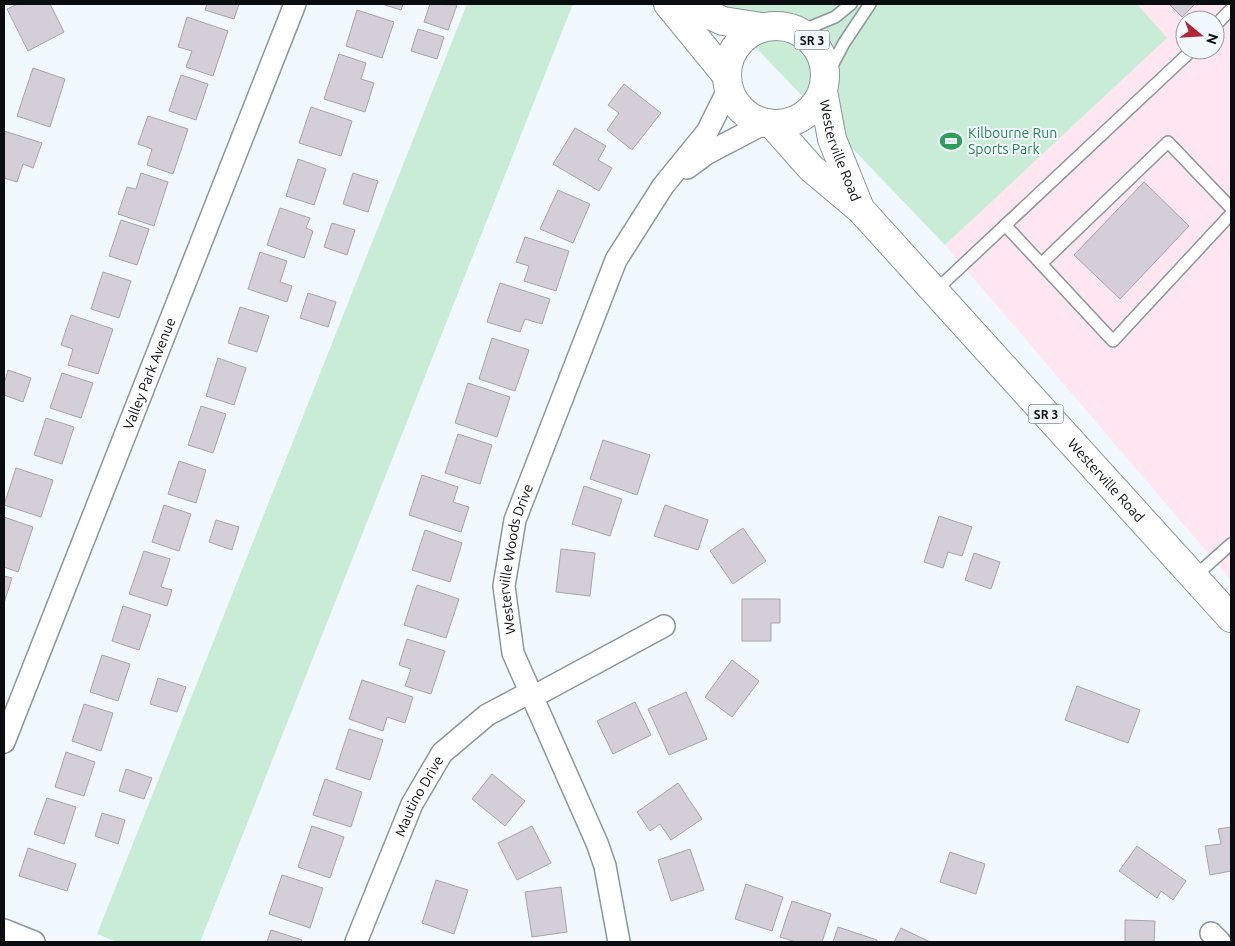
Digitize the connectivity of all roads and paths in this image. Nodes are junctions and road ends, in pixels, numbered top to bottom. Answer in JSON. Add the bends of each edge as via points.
{"nodes":[{"id":1,"x":295,"y":4,"type":"edge"},
{"id":2,"x":668,"y":4,"type":"edge"},
{"id":3,"x":686,"y":4,"type":"edge"},
{"id":4,"x":851,"y":4,"type":"edge"},
{"id":5,"x":870,"y":4,"type":"edge"},
{"id":6,"x":762,"y":28,"type":"junction"},
{"id":7,"x":801,"y":31,"type":"junction"},
{"id":8,"x":1181,"y":60,"type":"edge"},
{"id":9,"x":728,"y":82,"type":"junction"},
{"id":10,"x":825,"y":84,"type":"junction"},
{"id":11,"x":769,"y":124,"type":"junction"},
{"id":12,"x":662,"y":186,"type":"junction"},
{"id":13,"x":1231,"y":208,"type":"edge"},
{"id":14,"x":861,"y":210,"type":"junction"},
{"id":15,"x":1231,"y":214,"type":"edge"},
{"id":16,"x":1005,"y":225,"type":"junction"},
{"id":17,"x":1041,"y":264,"type":"junction"},
{"id":18,"x":935,"y":290,"type":"junction"},
{"id":19,"x":1231,"y":544,"type":"edge"},
{"id":20,"x":1194,"y":576,"type":"junction"},
{"id":21,"x":1231,"y":618,"type":"edge"},
{"id":22,"x":664,"y":626,"type":"dead end"},
{"id":23,"x":532,"y":694,"type":"junction"},
{"id":24,"x":4,"y":742,"type":"edge"},
{"id":25,"x":4,"y":930,"type":"edge"},
{"id":26,"x":34,"y":942,"type":"edge"},
{"id":27,"x":356,"y":942,"type":"edge"},
{"id":28,"x":619,"y":942,"type":"edge"}],
"edges":[{"from":1,"to":24,"type":"street","name":"Valley Park Avenue"},
{"from":2,"to":9,"type":"main road","name":"Westerville Road","number":"SR 3"},
{"from":3,"to":6,"type":"main road","number":"SR 3","via":[[723,21]]},
{"from":4,"to":7,"type":"lane","via":[[836,17]]},
{"from":5,"to":10,"type":"lane","via":[[844,43]]},
{"from":6,"to":7,"type":"main road","number":"SR 3","via":[[788,26]]},
{"from":6,"to":9,"type":"main road","via":[[748,34],[736,46],[729,60]]},
{"from":7,"to":10,"type":"main road","name":"Westerville Road","number":"SR 3","via":[[820,51],[825,63]]},
{"from":8,"to":16,"type":"lane"},
{"from":9,"to":11,"type":"main road","name":"Westerville Road","number":"SR 3","via":[[742,111]]},
{"from":9,"to":12,"type":"street","name":"Westerville Woods Drive","via":[[707,132]]},
{"from":10,"to":11,"type":"main road","name":"Westerville Road","via":[[815,106],[804,116],[788,123]]},
{"from":10,"to":14,"type":"main road","name":"Westerville Road","number":"SR 3","via":[[832,139]]},
{"from":11,"to":12,"type":"street","name":"Westerville Woods Drive","via":[[706,154]]},
{"from":11,"to":14,"type":"main road","name":"Westerville Road","number":"SR 3","via":[[811,168]]},
{"from":12,"to":23,"type":"street","name":"Westerville Woods Drive","via":[[616,260],[515,520],[504,586],[513,652]]},
{"from":13,"to":17,"type":"lane","via":[[1168,142]]},
{"from":14,"to":18,"type":"main road","name":"Westerville Road","number":"SR 3"},
{"from":15,"to":17,"type":"lane","via":[[1113,341]]},
{"from":16,"to":17,"type":"lane"},
{"from":16,"to":18,"type":"lane"},
{"from":18,"to":20,"type":"main road","name":"Westerville Road","number":"SR 3"},
{"from":19,"to":20,"type":"lane"},
{"from":20,"to":21,"type":"main road","name":"Westerville Road","number":"SR 3"},
{"from":22,"to":23,"type":"street","name":"Mautino Drive","via":[[540,693]]},
{"from":23,"to":27,"type":"street","name":"Mautino Drive","via":[[487,715],[442,753],[412,804]]},
{"from":23,"to":28,"type":"street","name":"Westerville Woods Drive","via":[[597,843],[605,866]]},
{"from":25,"to":26,"type":"street"}]}
